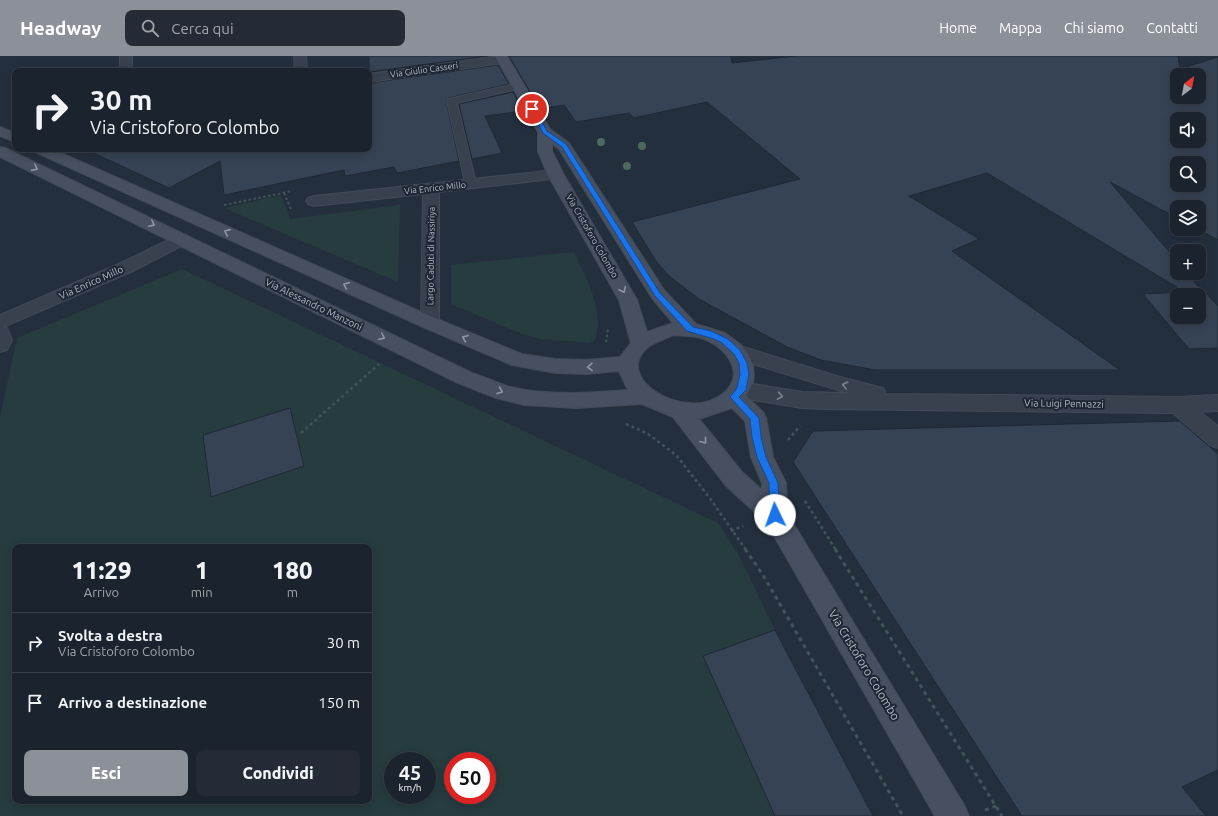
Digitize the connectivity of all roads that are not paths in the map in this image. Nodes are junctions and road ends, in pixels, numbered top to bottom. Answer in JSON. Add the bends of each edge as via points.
{"nodes":[{"id":1,"x":126,"y":56,"type":"edge"},
{"id":2,"x":300,"y":56,"type":"edge"},
{"id":3,"x":502,"y":57,"type":"edge"},
{"id":4,"x":126,"y":68,"type":"edge"},
{"id":5,"x":301,"y":68,"type":"edge"},
{"id":6,"x":372,"y":78,"type":"edge"},
{"id":7,"x":519,"y":86,"type":"junction"},
{"id":8,"x":545,"y":132,"type":"junction"},
{"id":9,"x":0,"y":151,"type":"edge"},
{"id":10,"x":47,"y":152,"type":"edge"},
{"id":11,"x":556,"y":174,"type":"junction"},
{"id":12,"x":470,"y":184,"type":"junction"},
{"id":13,"x":431,"y":188,"type":"junction"},
{"id":14,"x":314,"y":201,"type":"dead end"},
{"id":15,"x":181,"y":239,"type":"junction"},
{"id":16,"x":0,"y":322,"type":"edge"},
{"id":17,"x":430,"y":323,"type":"junction"},
{"id":18,"x":690,"y":329,"type":"junction"},
{"id":19,"x":0,"y":333,"type":"edge"},
{"id":20,"x":640,"y":342,"type":"junction"},
{"id":21,"x":0,"y":345,"type":"edge"},
{"id":22,"x":737,"y":352,"type":"junction"},
{"id":23,"x":628,"y":363,"type":"junction"},
{"id":24,"x":738,"y":393,"type":"junction"},
{"id":25,"x":644,"y":396,"type":"junction"},
{"id":26,"x":910,"y":401,"type":"junction"},
{"id":27,"x":1218,"y":403,"type":"edge"},
{"id":28,"x":1178,"y":405,"type":"junction"},
{"id":29,"x":680,"y":411,"type":"junction"},
{"id":30,"x":1218,"y":439,"type":"edge"},
{"id":31,"x":775,"y":515,"type":"junction"},
{"id":32,"x":954,"y":816,"type":"edge"}],
"edges":[{"from":1,"to":4,"type":"street"},
{"from":2,"to":5,"type":"street"},
{"from":3,"to":6,"type":"street","name":"Via Giulio Casseri"},
{"from":3,"to":7,"type":"main road","name":"Via Cristoforo Colombo"},
{"from":7,"to":8,"type":"main road","name":"Via Cristoforo Colombo"},
{"from":7,"to":12,"type":"lane","via":[[452,101]]},
{"from":8,"to":11,"type":"main road","name":"Via Cristoforo Colombo","via":[[545,151]]},
{"from":8,"to":18,"type":"main road","name":"Via Cristoforo Colombo","via":[[564,146],[658,294]]},
{"from":9,"to":15,"type":"main road","name":"Via Alessandro Manzoni","one_way":true},
{"from":17,"to":10,"type":"main road","one_way":true},
{"from":11,"to":12,"type":"street","name":"Via Enrico Millo"},
{"from":11,"to":20,"type":"main road","name":"Via Cristoforo Colombo","one_way":true,"via":[[622,288]]},
{"from":12,"to":13,"type":"street","name":"Via Enrico Millo"},
{"from":13,"to":14,"type":"street","name":"Via Enrico Millo"},
{"from":13,"to":17,"type":"street","name":"Largo Caduti di Nassiriya"},
{"from":15,"to":16,"type":"street","name":"Via Enrico Millo","via":[[127,266]]},
{"from":15,"to":25,"type":"main road","name":"Via Alessandro Manzoni","one_way":true,"via":[[465,378],[509,394],[543,399],[578,400]]},
{"from":23,"to":17,"type":"main road","one_way":true,"via":[[587,367],[537,364],[519,360]]},
{"from":18,"to":20,"type":"main road","via":[[671,329]]},
{"from":18,"to":22,"type":"main road","via":[[708,333],[725,341]]},
{"from":19,"to":21,"type":"street"},
{"from":20,"to":23,"type":"main road"},
{"from":22,"to":24,"type":"main road","via":[[745,374]]},
{"from":26,"to":22,"type":"street","name":"Via Luigi Pennazzi","one_way":true,"via":[[840,384]]},
{"from":23,"to":25,"type":"main road","via":[[634,386]]},
{"from":24,"to":26,"type":"street","name":"Via Luigi Pennazzi","one_way":true,"via":[[802,400]]},
{"from":24,"to":29,"type":"main road","via":[[720,406],[701,411]]},
{"from":24,"to":31,"type":"main road","name":"Via Cristoforo Colombo","via":[[755,418],[762,457],[774,483]]},
{"from":25,"to":29,"type":"main road","via":[[666,408]]},
{"from":26,"to":28,"type":"street","name":"Via Luigi Pennazzi"},
{"from":27,"to":28,"type":"street","name":"Via Luigi Pennazzi"},
{"from":28,"to":30,"type":"street"},
{"from":29,"to":31,"type":"main road","name":"Via Cristoforo Colombo","one_way":true,"via":[[734,479]]},
{"from":31,"to":32,"type":"main road","name":"Via Cristoforo Colombo"}]}
